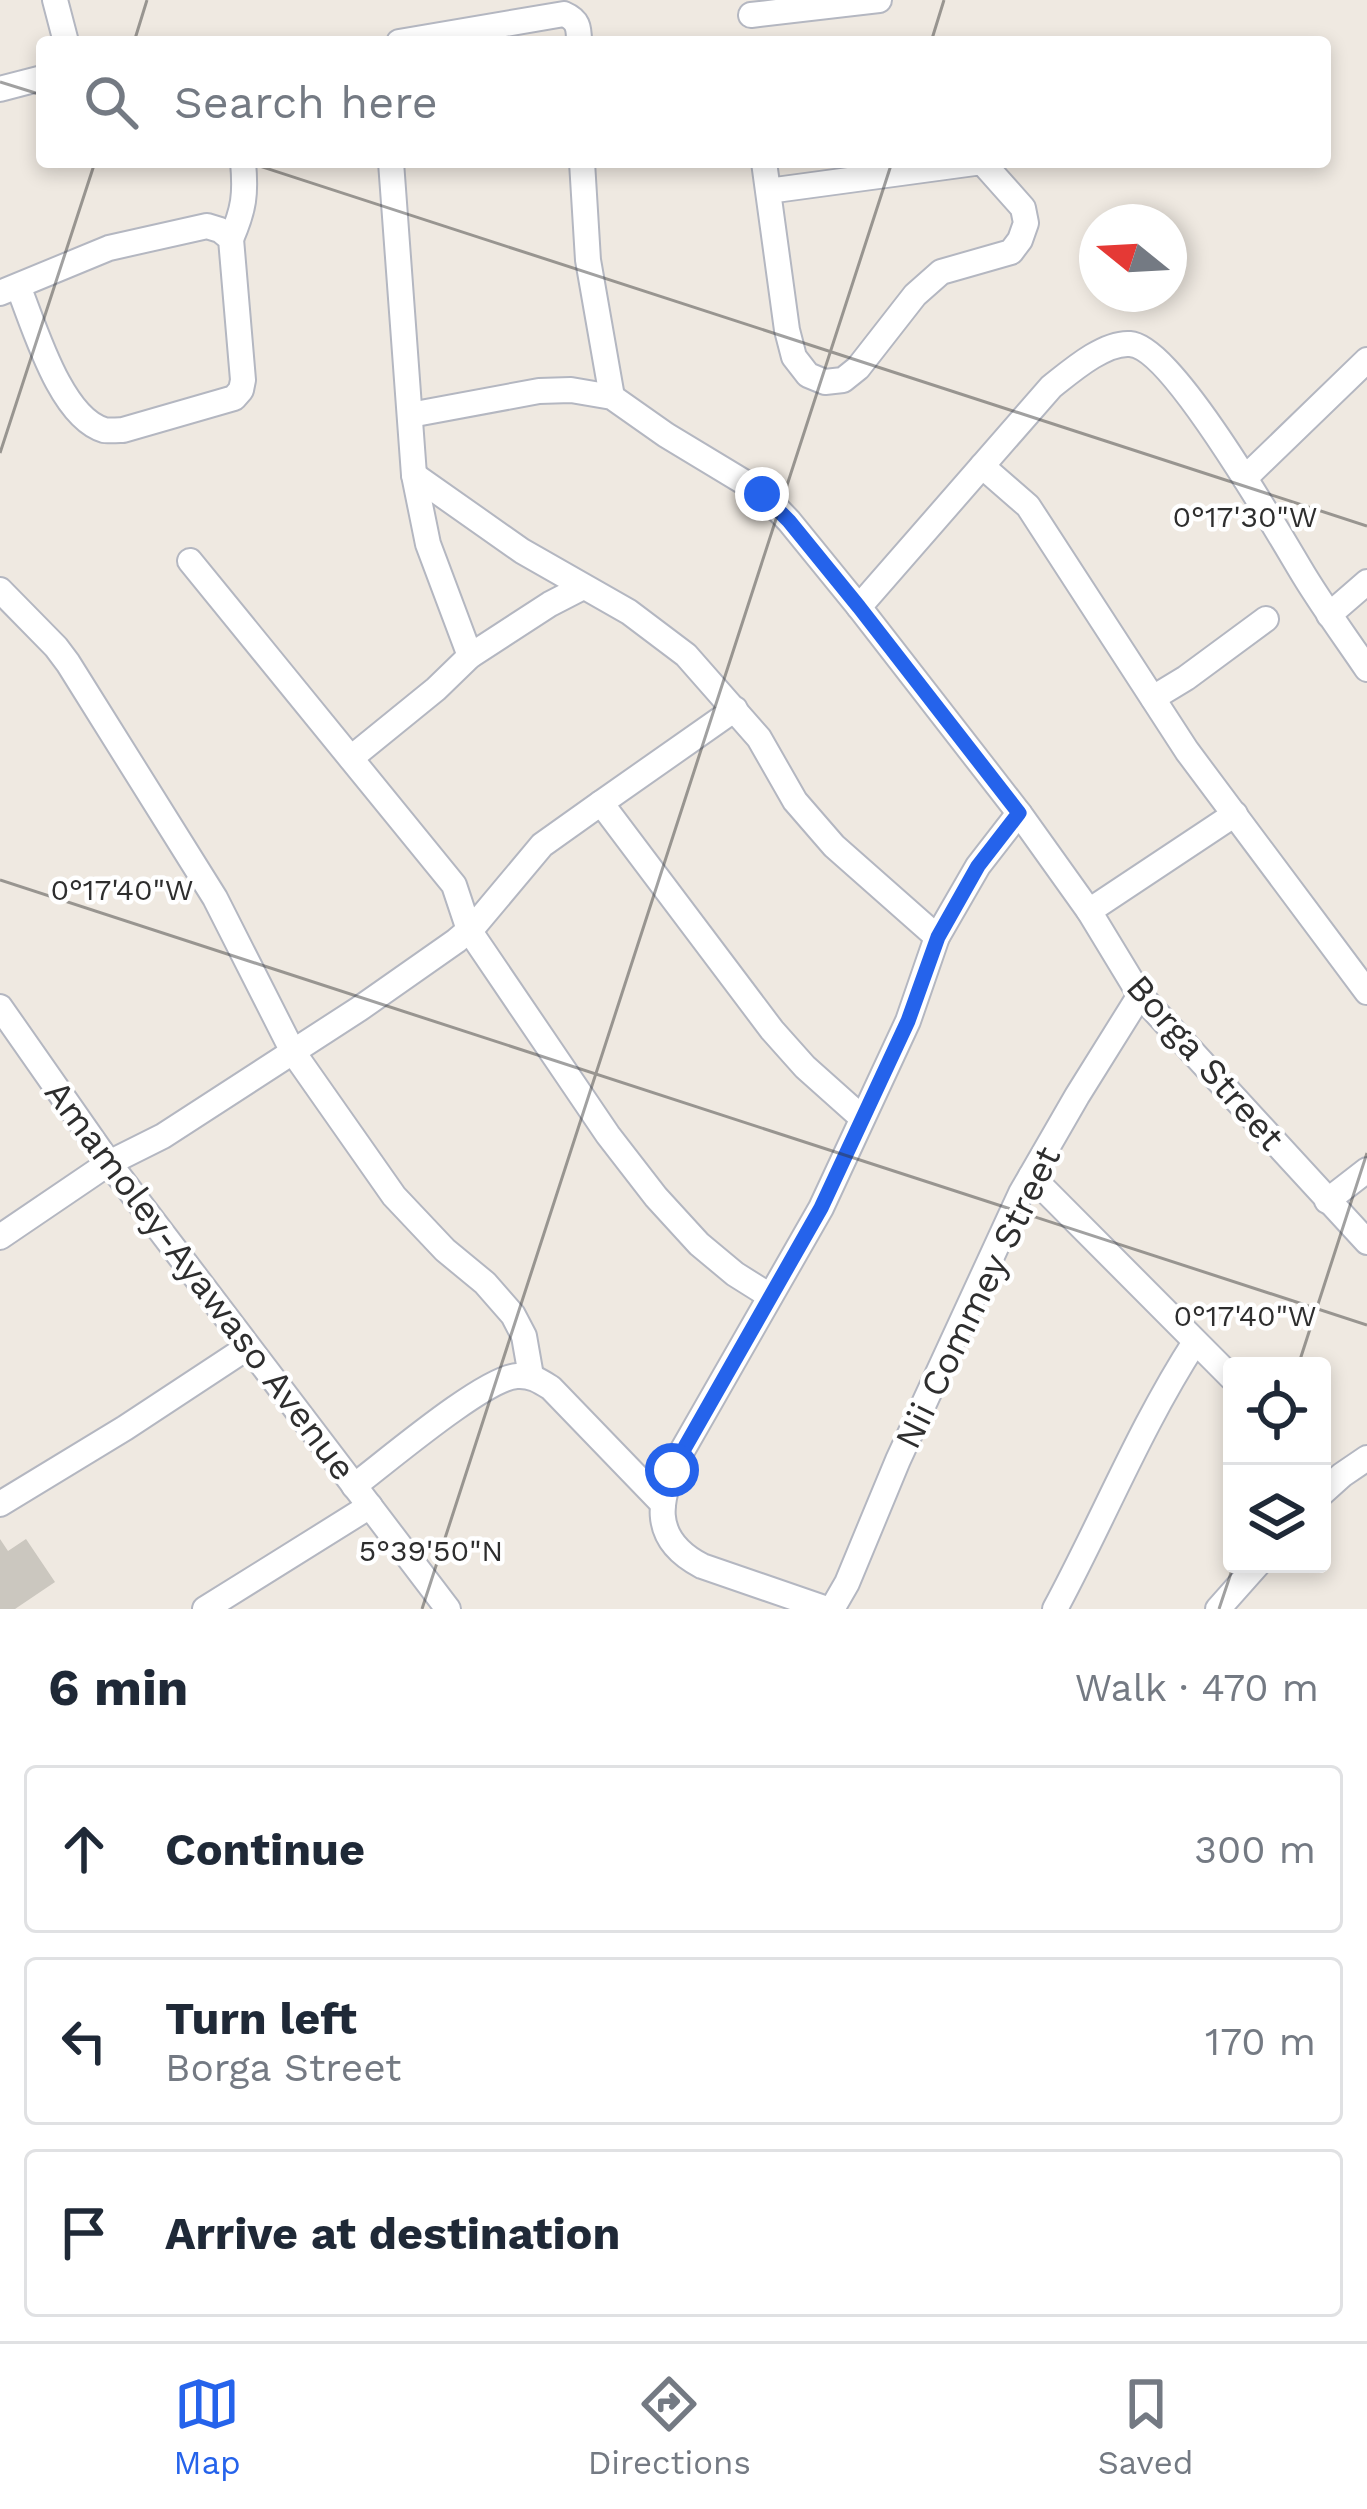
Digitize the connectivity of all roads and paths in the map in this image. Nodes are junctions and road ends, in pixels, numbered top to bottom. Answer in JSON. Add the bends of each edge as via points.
{"nodes":[{"id":1,"x":55,"y":0,"type":"edge"},
{"id":2,"x":878,"y":0,"type":"edge"},
{"id":3,"x":750,"y":8,"type":"edge"},
{"id":4,"x":64,"y":36,"type":"edge"},
{"id":5,"x":434,"y":36,"type":"edge"},
{"id":6,"x":579,"y":36,"type":"edge"},
{"id":7,"x":36,"y":79,"type":"edge"},
{"id":8,"x":0,"y":88,"type":"edge"},
{"id":9,"x":244,"y":168,"type":"edge"},
{"id":10,"x":391,"y":168,"type":"edge"},
{"id":11,"x":582,"y":168,"type":"edge"},
{"id":12,"x":765,"y":168,"type":"edge"},
{"id":13,"x":938,"y":168,"type":"edge"},
{"id":14,"x":987,"y":168,"type":"edge"},
{"id":15,"x":768,"y":191,"type":"junction"},
{"id":16,"x":231,"y":239,"type":"junction"},
{"id":17,"x":9,"y":290,"type":"edge"},
{"id":18,"x":1367,"y":360,"type":"edge"},
{"id":19,"x":612,"y":397,"type":"junction"},
{"id":20,"x":410,"y":416,"type":"junction"},
{"id":21,"x":982,"y":466,"type":"junction"},
{"id":22,"x":414,"y":475,"type":"junction"},
{"id":23,"x":1245,"y":478,"type":"junction"},
{"id":24,"x":190,"y":561,"type":"dead end"},
{"id":25,"x":1367,"y":582,"type":"edge"},
{"id":26,"x":583,"y":587,"type":"junction"},
{"id":27,"x":0,"y":590,"type":"edge"},
{"id":28,"x":859,"y":607,"type":"junction"},
{"id":29,"x":1329,"y":615,"type":"junction"},
{"id":30,"x":1266,"y":619,"type":"dead end"},
{"id":31,"x":470,"y":656,"type":"junction"},
{"id":32,"x":1367,"y":669,"type":"edge"},
{"id":33,"x":1153,"y":698,"type":"junction"},
{"id":34,"x":735,"y":709,"type":"junction"},
{"id":35,"x":351,"y":758,"type":"junction"},
{"id":36,"x":601,"y":803,"type":"junction"},
{"id":37,"x":1019,"y":813,"type":"junction"},
{"id":38,"x":1235,"y":814,"type":"junction"},
{"id":39,"x":1089,"y":911,"type":"junction"},
{"id":40,"x":469,"y":930,"type":"junction"},
{"id":41,"x":938,"y":937,"type":"junction"},
{"id":42,"x":1367,"y":992,"type":"edge"},
{"id":43,"x":1140,"y":994,"type":"junction"},
{"id":44,"x":0,"y":1006,"type":"edge"},
{"id":45,"x":293,"y":1052,"type":"junction"},
{"id":46,"x":861,"y":1117,"type":"junction"},
{"id":47,"x":109,"y":1163,"type":"junction"},
{"id":48,"x":1367,"y":1170,"type":"edge"},
{"id":49,"x":1031,"y":1176,"type":"junction"},
{"id":50,"x":1327,"y":1201,"type":"junction"},
{"id":51,"x":0,"y":1237,"type":"edge"},
{"id":52,"x":1367,"y":1242,"type":"edge"},
{"id":53,"x":770,"y":1297,"type":"junction"},
{"id":54,"x":1195,"y":1342,"type":"junction"},
{"id":55,"x":248,"y":1347,"type":"junction"},
{"id":56,"x":1223,"y":1369,"type":"edge"},
{"id":57,"x":531,"y":1376,"type":"junction"},
{"id":58,"x":1367,"y":1458,"type":"edge"},
{"id":59,"x":1331,"y":1479,"type":"edge"},
{"id":60,"x":362,"y":1496,"type":"junction"},
{"id":61,"x":0,"y":1504,"type":"edge"},
{"id":62,"x":663,"y":1504,"type":"junction"},
{"id":63,"x":1250,"y":1573,"type":"edge"},
{"id":64,"x":236,"y":1601,"type":"edge"},
{"id":65,"x":206,"y":1609,"type":"edge"},
{"id":66,"x":448,"y":1609,"type":"edge"},
{"id":67,"x":830,"y":1609,"type":"edge"},
{"id":68,"x":1055,"y":1609,"type":"edge"},
{"id":69,"x":1218,"y":1609,"type":"edge"}],
"edges":[{"from":1,"to":4,"type":"street"},
{"from":2,"to":3,"type":"street"},
{"from":5,"to":6,"type":"street","via":[[564,14]]},
{"from":7,"to":8,"type":"street"},
{"from":9,"to":16,"type":"street","via":[[243,212]]},
{"from":10,"to":20,"type":"street"},
{"from":11,"to":19,"type":"street","via":[[588,260]]},
{"from":12,"to":15,"type":"street"},
{"from":13,"to":15,"type":"street"},
{"from":14,"to":15,"type":"street","via":[[1024,208],[1026,223],[1011,252],[941,272],[858,368],[826,382],[794,357]]},
{"from":16,"to":17,"type":"street","via":[[207,226],[109,248]]},
{"from":16,"to":17,"type":"street","via":[[241,390],[123,430],[105,431],[65,395]]},
{"from":18,"to":23,"type":"street"},
{"from":19,"to":20,"type":"street","name":"Borga Street","via":[[539,391]]},
{"from":19,"to":28,"type":"street","name":"Borga Street","via":[[762,494]]},
{"from":20,"to":22,"type":"street"},
{"from":21,"to":23,"type":"street","via":[[1051,387],[1088,359],[1132,344],[1167,369]]},
{"from":21,"to":28,"type":"street"},
{"from":21,"to":33,"type":"street","via":[[1028,506]]},
{"from":22,"to":26,"type":"street"},
{"from":22,"to":31,"type":"street","via":[[428,544]]},
{"from":23,"to":29,"type":"street"},
{"from":24,"to":35,"type":"street"},
{"from":25,"to":29,"type":"street"},
{"from":26,"to":31,"type":"street"},
{"from":26,"to":34,"type":"street","via":[[686,655]]},
{"from":27,"to":45,"type":"street","via":[[68,663],[215,898]]},
{"from":28,"to":37,"type":"street","name":"Borga Street"},
{"from":29,"to":32,"type":"street"},
{"from":30,"to":33,"type":"street"},
{"from":31,"to":35,"type":"street"},
{"from":33,"to":38,"type":"street"},
{"from":34,"to":36,"type":"street"},
{"from":34,"to":41,"type":"street","via":[[834,846]]},
{"from":35,"to":40,"type":"street","via":[[454,885]]},
{"from":36,"to":40,"type":"street","via":[[542,845]]},
{"from":36,"to":46,"type":"street","via":[[772,1030]]},
{"from":37,"to":39,"type":"street","name":"Borga Street"},
{"from":37,"to":41,"type":"street"},
{"from":38,"to":39,"type":"street"},
{"from":38,"to":42,"type":"street"},
{"from":39,"to":43,"type":"street","name":"Borga Street"},
{"from":40,"to":45,"type":"street"},
{"from":40,"to":53,"type":"street","via":[[656,1197],[698,1244]]},
{"from":41,"to":46,"type":"street"},
{"from":43,"to":49,"type":"street","name":"Nii Commey Street"},
{"from":43,"to":50,"type":"street","name":"Borga Street"},
{"from":44,"to":47,"type":"street","name":"Amamoley-Ayawaso Avenue"},
{"from":45,"to":47,"type":"street"},
{"from":45,"to":57,"type":"street","via":[[394,1196],[513,1315]]},
{"from":46,"to":53,"type":"street"},
{"from":47,"to":51,"type":"street"},
{"from":47,"to":55,"type":"street","name":"Amamoley-Ayawaso Avenue"},
{"from":48,"to":50,"type":"street"},
{"from":49,"to":54,"type":"street"},
{"from":49,"to":67,"type":"street","name":"Nii Commey Street"},
{"from":50,"to":52,"type":"street","name":"Borga Street"},
{"from":53,"to":62,"type":"street","via":[[682,1450]]},
{"from":54,"to":56,"type":"street"},
{"from":54,"to":68,"type":"street"},
{"from":55,"to":60,"type":"street","name":"Amamoley-Ayawaso Avenue"},
{"from":55,"to":61,"type":"street"},
{"from":57,"to":60,"type":"street","via":[[479,1392]]},
{"from":57,"to":62,"type":"street"},
{"from":58,"to":59,"type":"street"},
{"from":60,"to":64,"type":"street"},
{"from":60,"to":66,"type":"street","name":"Amamoley-Ayawaso Avenue"},
{"from":62,"to":67,"type":"street","via":[[668,1536],[683,1557]]},
{"from":63,"to":69,"type":"street"},
{"from":64,"to":65,"type":"street"}]}
